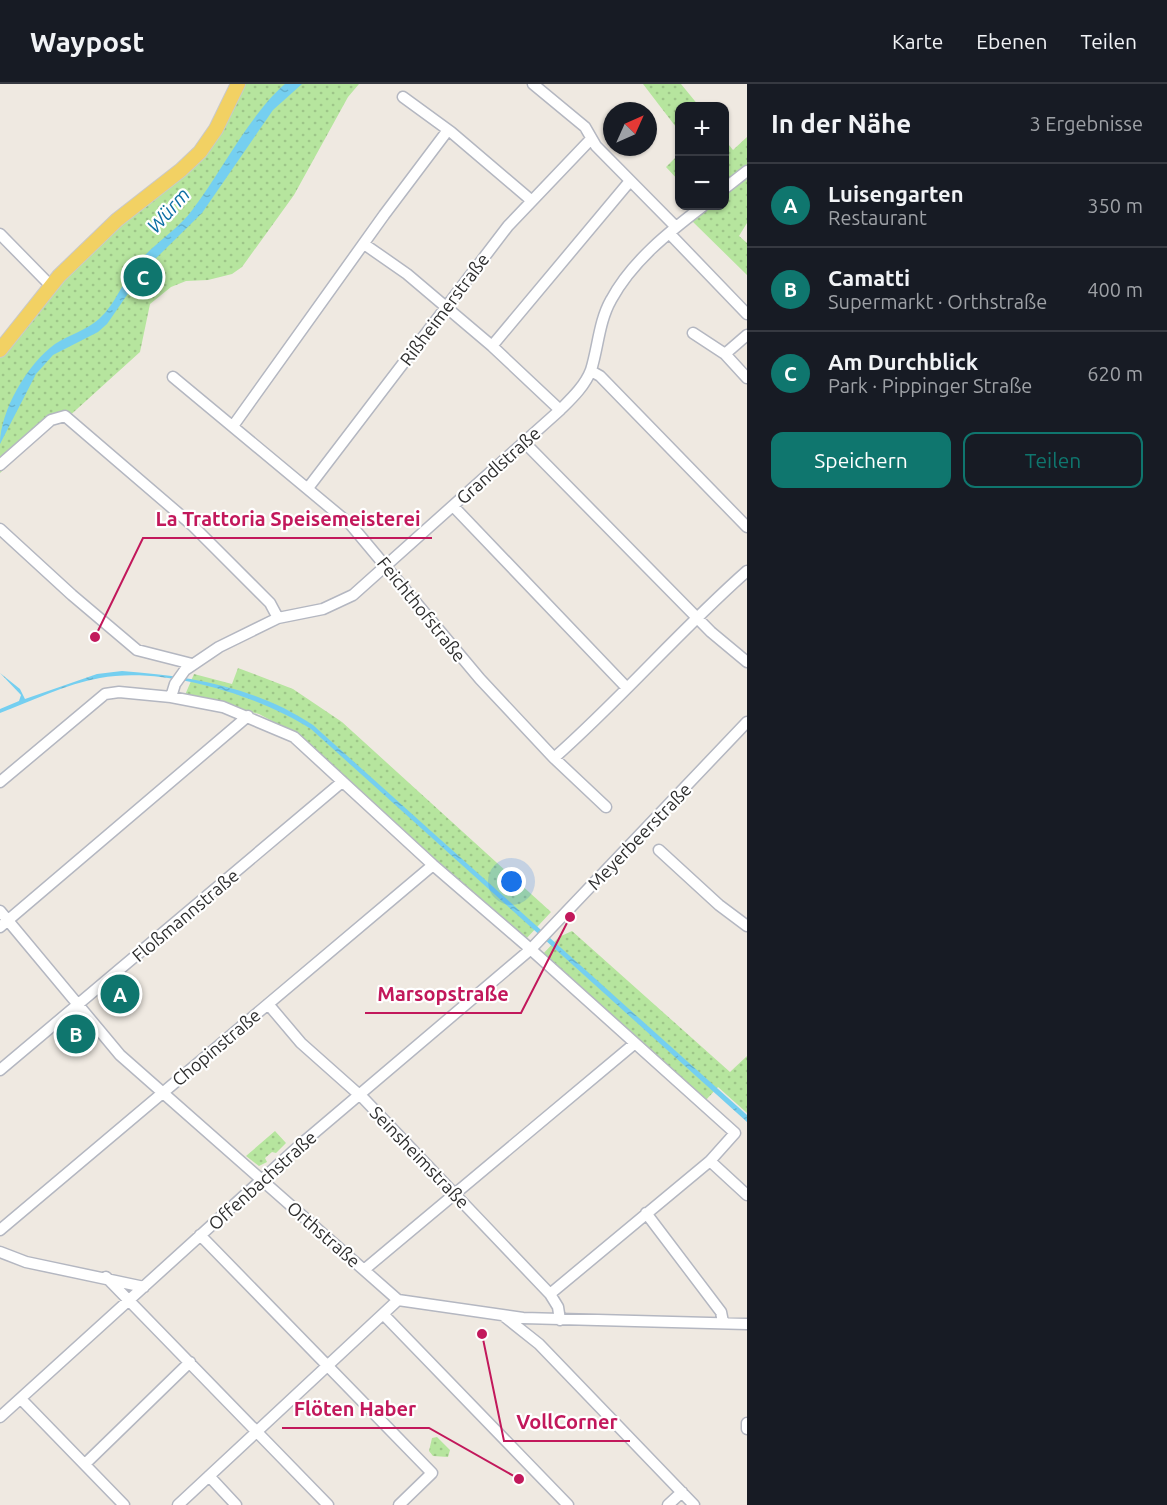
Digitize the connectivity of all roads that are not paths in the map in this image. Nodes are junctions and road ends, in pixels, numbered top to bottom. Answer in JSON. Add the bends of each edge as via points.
{"nodes":[{"id":1,"x":238,"y":84,"type":"edge"},
{"id":2,"x":533,"y":84,"type":"edge"},
{"id":3,"x":403,"y":97,"type":"dead end"},
{"id":4,"x":448,"y":130,"type":"junction"},
{"id":5,"x":591,"y":138,"type":"junction"},
{"id":6,"x":747,"y":171,"type":"edge"},
{"id":7,"x":630,"y":181,"type":"junction"},
{"id":8,"x":729,"y":185,"type":"edge"},
{"id":9,"x":532,"y":201,"type":"junction"},
{"id":10,"x":698,"y":210,"type":"edge"},
{"id":11,"x":673,"y":230,"type":"junction"},
{"id":12,"x":0,"y":234,"type":"edge"},
{"id":13,"x":364,"y":244,"type":"junction"},
{"id":14,"x":50,"y":285,"type":"junction"},
{"id":15,"x":445,"y":307,"type":"junction"},
{"id":16,"x":747,"y":314,"type":"edge"},
{"id":17,"x":693,"y":333,"type":"dead end"},
{"id":18,"x":747,"y":335,"type":"edge"},
{"id":19,"x":492,"y":346,"type":"junction"},
{"id":20,"x":0,"y":350,"type":"edge"},
{"id":21,"x":724,"y":354,"type":"junction"},
{"id":22,"x":591,"y":371,"type":"junction"},
{"id":23,"x":173,"y":377,"type":"dead end"},
{"id":24,"x":747,"y":378,"type":"edge"},
{"id":25,"x":560,"y":410,"type":"junction"},
{"id":26,"x":232,"y":426,"type":"junction"},
{"id":27,"x":524,"y":441,"type":"junction"},
{"id":28,"x":0,"y":465,"type":"edge"},
{"id":29,"x":308,"y":488,"type":"junction"},
{"id":30,"x":453,"y":506,"type":"junction"},
{"id":31,"x":747,"y":527,"type":"edge"},
{"id":32,"x":0,"y":529,"type":"edge"},
{"id":33,"x":387,"y":568,"type":"junction"},
{"id":34,"x":747,"y":571,"type":"edge"},
{"id":35,"x":696,"y":617,"type":"junction"},
{"id":36,"x":278,"y":618,"type":"junction"},
{"id":37,"x":747,"y":662,"type":"edge"},
{"id":38,"x":188,"y":667,"type":"junction"},
{"id":39,"x":627,"y":688,"type":"junction"},
{"id":40,"x":171,"y":697,"type":"junction"},
{"id":41,"x":248,"y":716,"type":"junction"},
{"id":42,"x":747,"y":722,"type":"edge"},
{"id":43,"x":554,"y":758,"type":"junction"},
{"id":44,"x":0,"y":782,"type":"edge"},
{"id":45,"x":342,"y":782,"type":"junction"},
{"id":46,"x":606,"y":807,"type":"dead end"},
{"id":47,"x":659,"y":850,"type":"dead end"},
{"id":48,"x":433,"y":865,"type":"junction"},
{"id":49,"x":0,"y":911,"type":"edge"},
{"id":50,"x":745,"y":921,"type":"edge"},
{"id":51,"x":4,"y":923,"type":"edge"},
{"id":52,"x":534,"y":945,"type":"junction"},
{"id":53,"x":78,"y":1004,"type":"junction"},
{"id":54,"x":268,"y":1004,"type":"junction"},
{"id":55,"x":634,"y":1044,"type":"junction"},
{"id":56,"x":0,"y":1070,"type":"edge"},
{"id":57,"x":160,"y":1093,"type":"junction"},
{"id":58,"x":358,"y":1094,"type":"junction"},
{"id":59,"x":710,"y":1161,"type":"junction"},
{"id":60,"x":262,"y":1180,"type":"junction"},
{"id":61,"x":456,"y":1194,"type":"junction"},
{"id":62,"x":747,"y":1195,"type":"edge"},
{"id":63,"x":646,"y":1213,"type":"junction"},
{"id":64,"x":0,"y":1230,"type":"edge"},
{"id":65,"x":200,"y":1235,"type":"junction"},
{"id":66,"x":0,"y":1252,"type":"edge"},
{"id":67,"x":365,"y":1269,"type":"junction"},
{"id":68,"x":106,"y":1277,"type":"junction"},
{"id":69,"x":144,"y":1287,"type":"junction"},
{"id":70,"x":550,"y":1294,"type":"junction"},
{"id":71,"x":398,"y":1300,"type":"junction"},
{"id":72,"x":129,"y":1302,"type":"junction"},
{"id":73,"x":383,"y":1314,"type":"junction"},
{"id":74,"x":502,"y":1315,"type":"junction"},
{"id":75,"x":560,"y":1320,"type":"junction"},
{"id":76,"x":723,"y":1322,"type":"junction"},
{"id":77,"x":747,"y":1323,"type":"edge"},
{"id":78,"x":190,"y":1362,"type":"junction"},
{"id":79,"x":328,"y":1366,"type":"junction"},
{"id":80,"x":21,"y":1399,"type":"junction"},
{"id":81,"x":0,"y":1401,"type":"edge"},
{"id":82,"x":4,"y":1414,"type":"edge"},
{"id":83,"x":747,"y":1423,"type":"edge"},
{"id":84,"x":747,"y":1429,"type":"edge"},
{"id":85,"x":256,"y":1432,"type":"junction"},
{"id":86,"x":85,"y":1464,"type":"junction"},
{"id":87,"x":209,"y":1476,"type":"junction"},
{"id":88,"x":682,"y":1492,"type":"junction"},
{"id":89,"x":124,"y":1505,"type":"edge"},
{"id":90,"x":178,"y":1505,"type":"edge"},
{"id":91,"x":236,"y":1505,"type":"edge"},
{"id":92,"x":328,"y":1505,"type":"edge"},
{"id":93,"x":399,"y":1505,"type":"edge"},
{"id":94,"x":568,"y":1505,"type":"edge"},
{"id":95,"x":668,"y":1505,"type":"edge"},
{"id":96,"x":694,"y":1505,"type":"edge"}],
"edges":[{"from":1,"to":14,"type":"main road","via":[[200,152],[117,220]]},
{"from":2,"to":5,"type":"street","via":[[585,127]]},
{"from":3,"to":4,"type":"street"},
{"from":4,"to":9,"type":"street"},
{"from":4,"to":13,"type":"street"},
{"from":5,"to":7,"type":"street"},
{"from":5,"to":9,"type":"street","name":"Rißheimerstraße"},
{"from":6,"to":8,"type":"street"},
{"from":7,"to":11,"type":"street"},
{"from":7,"to":19,"type":"street"},
{"from":9,"to":15,"type":"street","name":"Rißheimerstraße"},
{"from":10,"to":11,"type":"street","name":"Grandlstraße"},
{"from":11,"to":16,"type":"street"},
{"from":11,"to":22,"type":"street","name":"Grandlstraße","via":[[630,272],[610,302]]},
{"from":12,"to":14,"type":"street"},
{"from":13,"to":15,"type":"street"},
{"from":13,"to":26,"type":"street"},
{"from":14,"to":20,"type":"main road"},
{"from":15,"to":19,"type":"street"},
{"from":15,"to":29,"type":"street","name":"Rißheimerstraße"},
{"from":17,"to":21,"type":"street"},
{"from":18,"to":21,"type":"street"},
{"from":19,"to":25,"type":"street"},
{"from":21,"to":24,"type":"street"},
{"from":22,"to":25,"type":"street","name":"Grandlstraße"},
{"from":22,"to":31,"type":"street"},
{"from":23,"to":26,"type":"street","name":"Feichthofstraße"},
{"from":25,"to":27,"type":"street","name":"Grandlstraße"},
{"from":26,"to":29,"type":"street","name":"Feichthofstraße"},
{"from":27,"to":30,"type":"street","name":"Grandlstraße"},
{"from":27,"to":35,"type":"street"},
{"from":28,"to":36,"type":"street","via":[[51,420],[65,416],[192,525],[270,603]]},
{"from":29,"to":33,"type":"street","name":"Feichthofstraße","via":[[351,525]]},
{"from":30,"to":33,"type":"street","name":"Grandlstraße"},
{"from":30,"to":39,"type":"street"},
{"from":32,"to":38,"type":"street","via":[[137,650]]},
{"from":33,"to":36,"type":"street","name":"Grandlstraße","via":[[353,595],[323,609]]},
{"from":33,"to":43,"type":"street","name":"Feichthofstraße","via":[[480,679]]},
{"from":34,"to":35,"type":"street"},
{"from":35,"to":37,"type":"street"},
{"from":35,"to":39,"type":"street"},
{"from":36,"to":38,"type":"street","name":"Grandlstraße"},
{"from":38,"to":40,"type":"street","name":"Grandlstraße"},
{"from":39,"to":43,"type":"street"},
{"from":40,"to":41,"type":"street"},
{"from":40,"to":44,"type":"street","via":[[105,694]]},
{"from":41,"to":45,"type":"street","via":[[294,737]]},
{"from":41,"to":51,"type":"street"},
{"from":42,"to":52,"type":"street","name":"Meyerbeerstraße"},
{"from":43,"to":46,"type":"street","name":"Feichthofstraße"},
{"from":45,"to":48,"type":"street"},
{"from":45,"to":53,"type":"street","name":"Floßmannstraße"},
{"from":47,"to":50,"type":"street","via":[[718,904]]},
{"from":48,"to":52,"type":"street"},
{"from":48,"to":54,"type":"street","name":"Chopinstraße"},
{"from":49,"to":51,"type":"street","name":"Orthstraße"},
{"from":51,"to":53,"type":"street","name":"Orthstraße"},
{"from":52,"to":55,"type":"street"},
{"from":52,"to":58,"type":"street","name":"Offenbachstraße"},
{"from":53,"to":56,"type":"street","name":"Floßmannstraße"},
{"from":53,"to":57,"type":"street","name":"Orthstraße","via":[[120,1055]]},
{"from":54,"to":57,"type":"street","name":"Chopinstraße"},
{"from":54,"to":58,"type":"street","name":"Seinsheimstraße","via":[[301,1043]]},
{"from":55,"to":59,"type":"street","via":[[735,1133]]},
{"from":55,"to":61,"type":"street"},
{"from":57,"to":60,"type":"street","name":"Orthstraße"},
{"from":57,"to":64,"type":"street","name":"Chopinstraße"},
{"from":58,"to":60,"type":"street","name":"Offenbachstraße"},
{"from":58,"to":61,"type":"street","name":"Seinsheimstraße"},
{"from":59,"to":62,"type":"street"},
{"from":59,"to":63,"type":"street"},
{"from":60,"to":65,"type":"street","name":"Offenbachstraße"},
{"from":60,"to":67,"type":"street","name":"Orthstraße"},
{"from":61,"to":67,"type":"street"},
{"from":61,"to":70,"type":"street","name":"Seinsheimstraße"},
{"from":63,"to":70,"type":"street"},
{"from":63,"to":76,"type":"street","via":[[721,1312]]},
{"from":65,"to":69,"type":"street","name":"Offenbachstraße"},
{"from":65,"to":79,"type":"street"},
{"from":66,"to":68,"type":"street","via":[[26,1262]]},
{"from":67,"to":71,"type":"street","name":"Orthstraße"},
{"from":68,"to":69,"type":"street"},
{"from":68,"to":72,"type":"street"},
{"from":69,"to":72,"type":"street","name":"Offenbachstraße"},
{"from":70,"to":75,"type":"street","name":"Seinsheimstraße"},
{"from":71,"to":73,"type":"street"},
{"from":71,"to":74,"type":"street"},
{"from":72,"to":78,"type":"street"},
{"from":72,"to":80,"type":"street","name":"Offenbachstraße"},
{"from":73,"to":79,"type":"street"},
{"from":73,"to":94,"type":"street"},
{"from":74,"to":75,"type":"street"},
{"from":74,"to":88,"type":"street","via":[[539,1344]]},
{"from":75,"to":76,"type":"street"},
{"from":76,"to":77,"type":"street"},
{"from":78,"to":85,"type":"street"},
{"from":78,"to":86,"type":"street"},
{"from":79,"to":85,"type":"street"},
{"from":79,"to":93,"type":"street","via":[[432,1473]]},
{"from":80,"to":82,"type":"street","name":"Offenbachstraße"},
{"from":80,"to":86,"type":"street"},
{"from":81,"to":82,"type":"street"},
{"from":83,"to":84,"type":"street"},
{"from":85,"to":87,"type":"street"},
{"from":85,"to":92,"type":"street"},
{"from":86,"to":89,"type":"street"},
{"from":87,"to":90,"type":"street"},
{"from":87,"to":91,"type":"street"},
{"from":88,"to":95,"type":"street"},
{"from":88,"to":96,"type":"street"}]}
